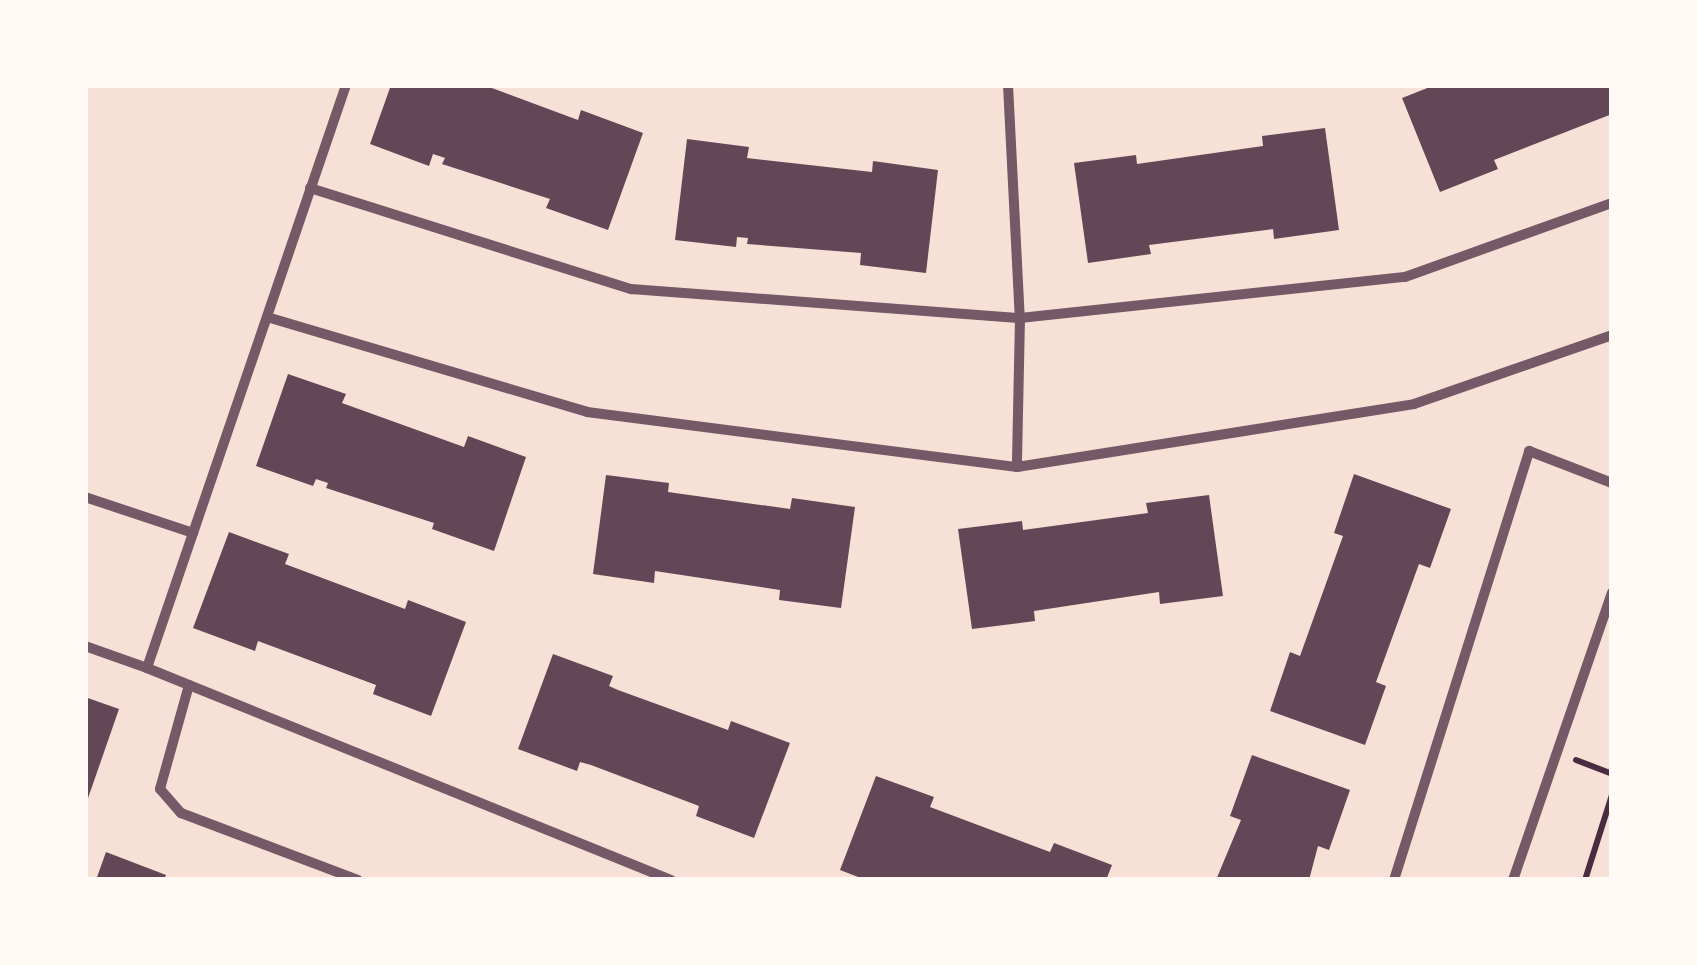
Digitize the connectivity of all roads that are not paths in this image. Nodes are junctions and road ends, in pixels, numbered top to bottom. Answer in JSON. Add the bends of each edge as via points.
{"nodes":[{"id":1,"x":346,"y":85,"type":"edge"},
{"id":2,"x":1008,"y":85,"type":"edge"},
{"id":3,"x":310,"y":188,"type":"junction"},
{"id":4,"x":1612,"y":203,"type":"edge"},
{"id":5,"x":266,"y":317,"type":"junction"},
{"id":6,"x":1020,"y":318,"type":"junction"},
{"id":7,"x":1612,"y":334,"type":"edge"},
{"id":8,"x":1018,"y":467,"type":"junction"},
{"id":9,"x":1612,"y":483,"type":"edge"},
{"id":10,"x":85,"y":497,"type":"edge"},
{"id":11,"x":193,"y":533,"type":"junction"},
{"id":12,"x":1612,"y":594,"type":"edge"},
{"id":13,"x":85,"y":646,"type":"edge"},
{"id":14,"x":147,"y":668,"type":"junction"},
{"id":15,"x":189,"y":685,"type":"junction"},
{"id":16,"x":358,"y":880,"type":"edge"},
{"id":17,"x":671,"y":880,"type":"edge"},
{"id":18,"x":1394,"y":880,"type":"edge"},
{"id":19,"x":1513,"y":880,"type":"edge"}],
"edges":[{"from":1,"to":3,"type":"street"},
{"from":2,"to":6,"type":"street"},
{"from":3,"to":5,"type":"street"},
{"from":3,"to":6,"type":"street","via":[[631,289]]},
{"from":4,"to":6,"type":"street","via":[[1405,276]]},
{"from":5,"to":8,"type":"street","via":[[587,412]]},
{"from":5,"to":11,"type":"street"},
{"from":6,"to":8,"type":"street"},
{"from":7,"to":8,"type":"street","via":[[1414,404]]},
{"from":9,"to":18,"type":"street","via":[[1529,451]]},
{"from":10,"to":11,"type":"street"},
{"from":11,"to":14,"type":"street"},
{"from":12,"to":19,"type":"street"},
{"from":13,"to":14,"type":"street"},
{"from":14,"to":15,"type":"street"},
{"from":15,"to":16,"type":"street","via":[[160,772],[160,789],[180,813]]},
{"from":15,"to":17,"type":"street"}]}
